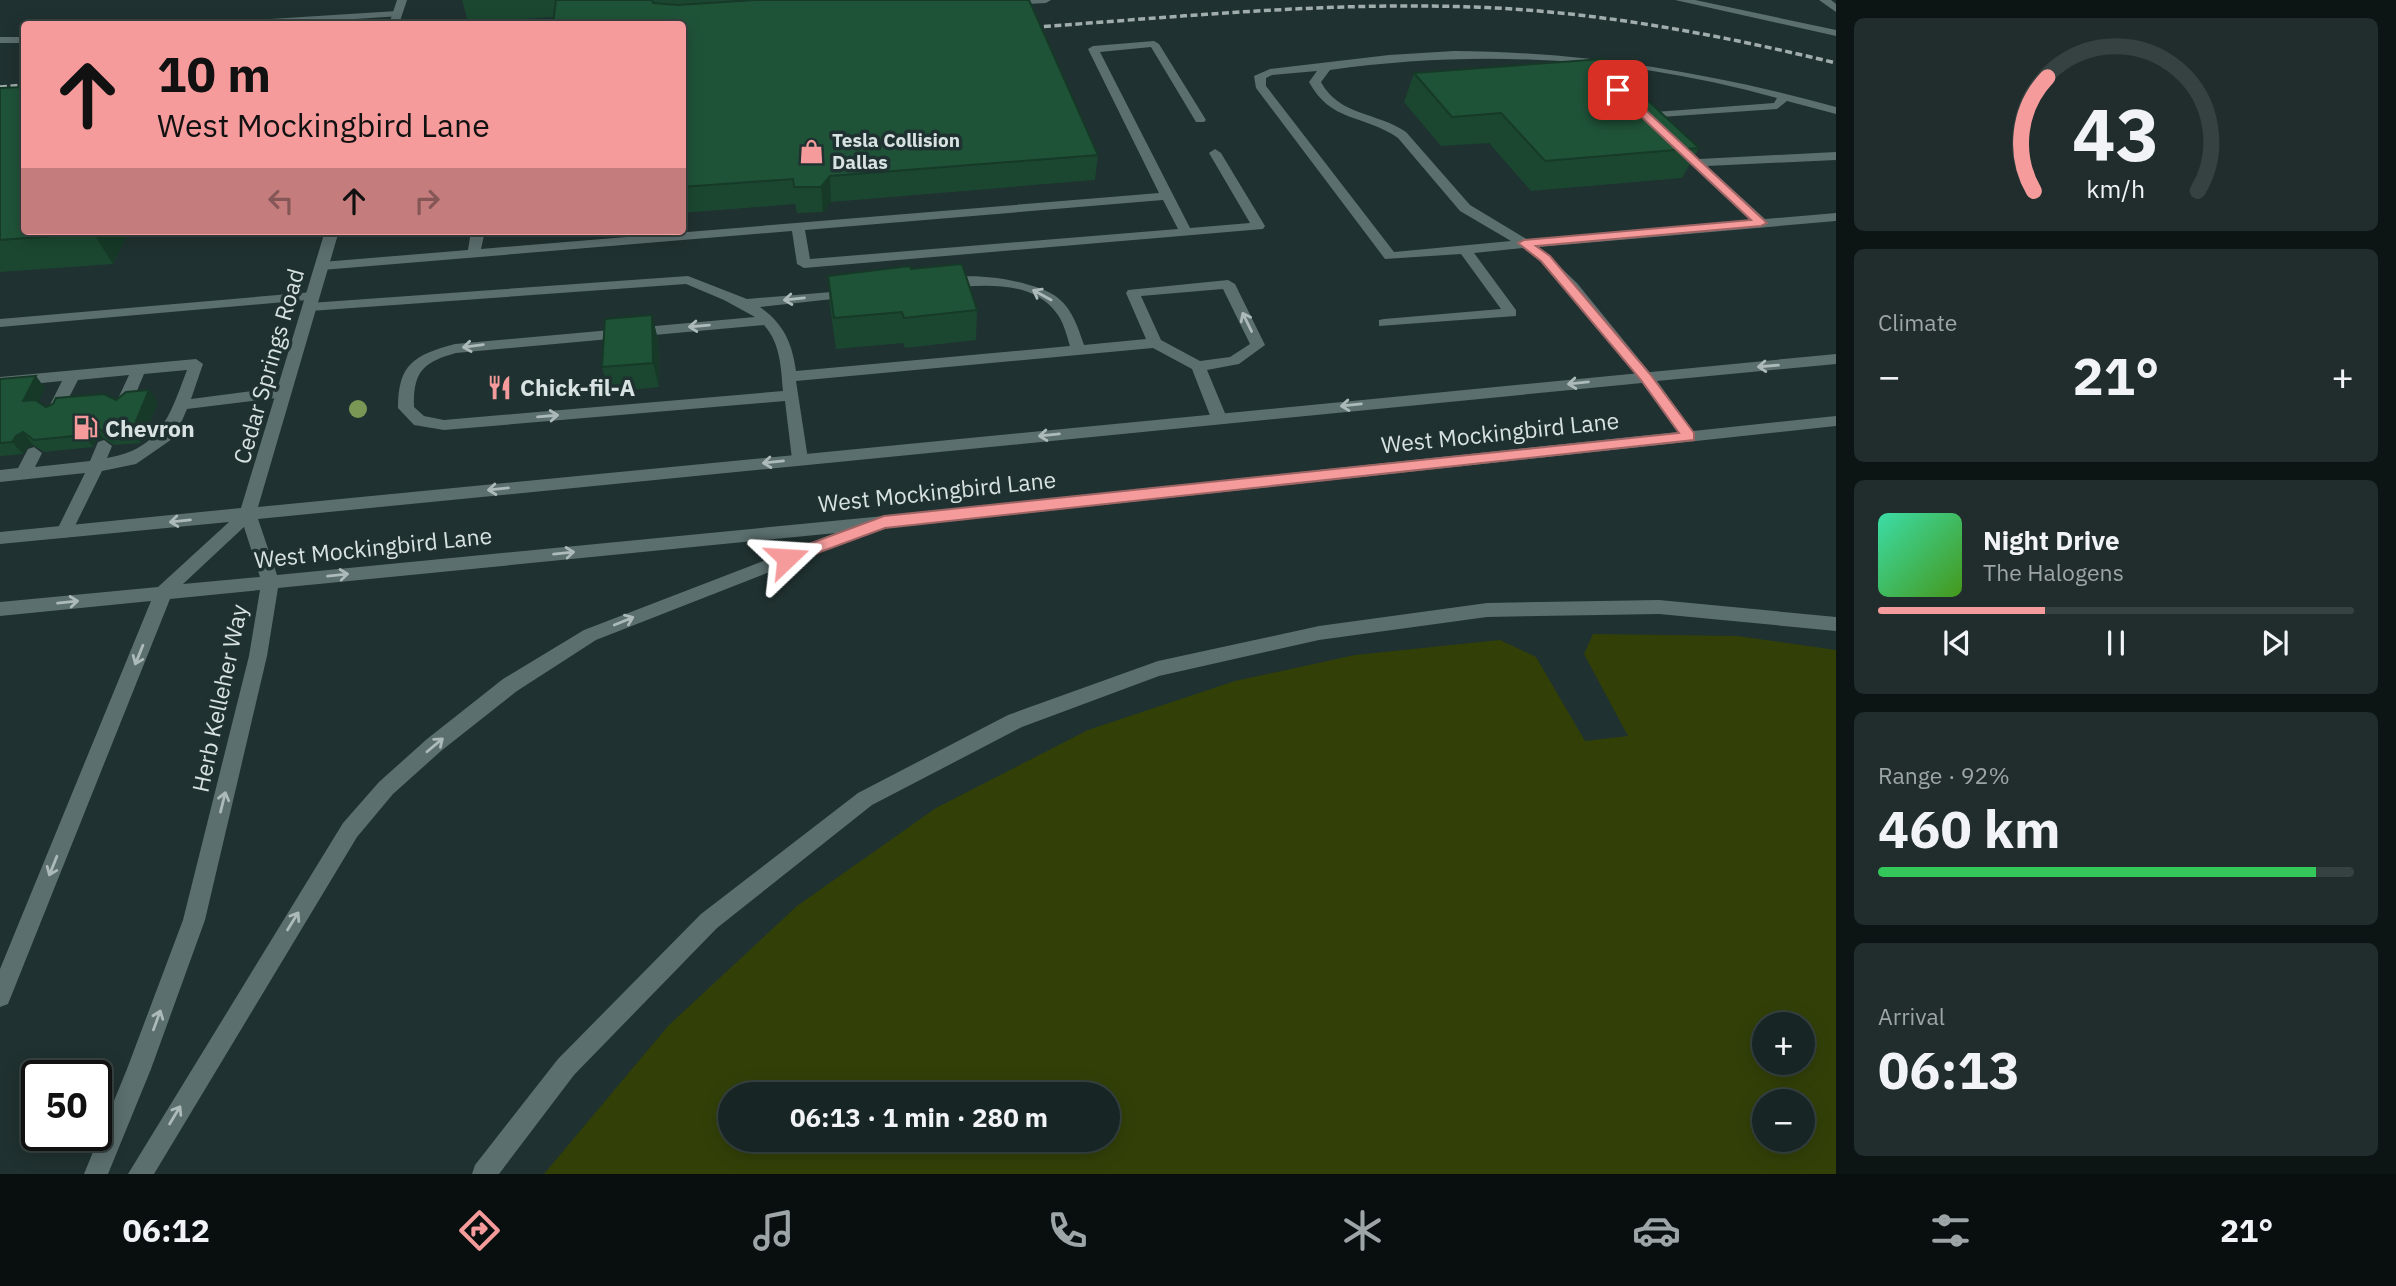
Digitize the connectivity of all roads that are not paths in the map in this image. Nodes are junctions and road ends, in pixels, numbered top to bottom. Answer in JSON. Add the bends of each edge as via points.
{"nodes":[{"id":1,"x":401,"y":0,"type":"edge"},
{"id":2,"x":1046,"y":0,"type":"edge"},
{"id":3,"x":1680,"y":0,"type":"edge"},
{"id":4,"x":1824,"y":0,"type":"edge"},
{"id":5,"x":991,"y":4,"type":"edge"},
{"id":6,"x":1836,"y":9,"type":"edge"},
{"id":7,"x":396,"y":19,"type":"edge"},
{"id":8,"x":332,"y":21,"type":"edge"},
{"id":9,"x":1836,"y":33,"type":"edge"},
{"id":10,"x":0,"y":40,"type":"edge"},
{"id":11,"x":21,"y":40,"type":"edge"},
{"id":12,"x":1603,"y":64,"type":"junction"},
{"id":13,"x":1326,"y":67,"type":"junction"},
{"id":14,"x":1605,"y":77,"type":"edge"},
{"id":15,"x":1785,"y":96,"type":"junction"},
{"id":16,"x":1836,"y":111,"type":"edge"},
{"id":17,"x":1200,"y":120,"type":"dead end"},
{"id":18,"x":1215,"y":153,"type":"dead end"},
{"id":19,"x":1836,"y":156,"type":"edge"},
{"id":20,"x":1697,"y":163,"type":"junction"},
{"id":21,"x":1167,"y":196,"type":"junction"},
{"id":22,"x":1836,"y":217,"type":"edge"},
{"id":23,"x":1761,"y":223,"type":"junction"},
{"id":24,"x":798,"y":225,"type":"junction"},
{"id":25,"x":1186,"y":232,"type":"junction"},
{"id":26,"x":686,"y":234,"type":"edge"},
{"id":27,"x":331,"y":235,"type":"edge"},
{"id":28,"x":477,"y":235,"type":"edge"},
{"id":29,"x":673,"y":235,"type":"edge"},
{"id":30,"x":1524,"y":243,"type":"junction"},
{"id":31,"x":1464,"y":249,"type":"junction"},
{"id":32,"x":474,"y":251,"type":"junction"},
{"id":33,"x":322,"y":266,"type":"junction"},
{"id":34,"x":931,"y":285,"type":"edge"},
{"id":35,"x":864,"y":292,"type":"edge"},
{"id":36,"x":311,"y":301,"type":"junction"},
{"id":37,"x":745,"y":304,"type":"junction"},
{"id":38,"x":767,"y":320,"type":"junction"},
{"id":39,"x":0,"y":323,"type":"edge"},
{"id":40,"x":1384,"y":323,"type":"dead end"},
{"id":41,"x":1155,"y":343,"type":"junction"},
{"id":42,"x":1079,"y":349,"type":"junction"},
{"id":43,"x":1836,"y":359,"type":"edge"},
{"id":44,"x":1198,"y":366,"type":"junction"},
{"id":45,"x":139,"y":369,"type":"junction"},
{"id":46,"x":73,"y":375,"type":"junction"},
{"id":47,"x":789,"y":377,"type":"junction"},
{"id":48,"x":1646,"y":377,"type":"junction"},
{"id":49,"x":0,"y":382,"type":"edge"},
{"id":50,"x":284,"y":392,"type":"junction"},
{"id":51,"x":791,"y":395,"type":"junction"},
{"id":52,"x":123,"y":405,"type":"edge"},
{"id":53,"x":181,"y":405,"type":"junction"},
{"id":54,"x":55,"y":411,"type":"edge"},
{"id":55,"x":1219,"y":418,"type":"junction"},
{"id":56,"x":1836,"y":421,"type":"edge"},
{"id":57,"x":1689,"y":436,"type":"junction"},
{"id":58,"x":104,"y":446,"type":"edge"},
{"id":59,"x":34,"y":453,"type":"edge"},
{"id":60,"x":800,"y":459,"type":"junction"},
{"id":61,"x":96,"y":466,"type":"junction"},
{"id":62,"x":24,"y":473,"type":"junction"},
{"id":63,"x":0,"y":476,"type":"edge"},
{"id":64,"x":248,"y":514,"type":"junction"},
{"id":65,"x":884,"y":522,"type":"junction"},
{"id":66,"x":64,"y":532,"type":"junction"},
{"id":67,"x":0,"y":538,"type":"edge"},
{"id":68,"x":270,"y":581,"type":"junction"},
{"id":69,"x":164,"y":592,"type":"junction"},
{"id":70,"x":0,"y":610,"type":"edge"},
{"id":71,"x":1836,"y":624,"type":"edge"},
{"id":72,"x":0,"y":996,"type":"edge"},
{"id":73,"x":96,"y":1174,"type":"edge"},
{"id":74,"x":140,"y":1174,"type":"edge"},
{"id":75,"x":484,"y":1174,"type":"edge"}],
"edges":[{"from":1,"to":7,"type":"main road"},
{"from":2,"to":5,"type":"main road"},
{"from":3,"to":9,"type":"main road"},
{"from":4,"to":6,"type":"main road"},
{"from":7,"to":8,"type":"main road"},
{"from":10,"to":11,"type":"main road"},
{"from":12,"to":13,"type":"main road","via":[[1534,54],[1368,60]]},
{"from":12,"to":14,"type":"main road"},
{"from":12,"to":15,"type":"main road","via":[[1721,81]]},
{"from":13,"to":30,"type":"main road","via":[[1315,82],[1320,96],[1337,108],[1400,133],[1464,207]]},
{"from":13,"to":31,"type":"main road","via":[[1270,72],[1260,76],[1260,86],[1390,256]]},
{"from":15,"to":16,"type":"main road"},
{"from":15,"to":20,"type":"main road","via":[[1776,106],[1642,112]]},
{"from":17,"to":21,"type":"main road","via":[[1154,44],[1093,49]]},
{"from":18,"to":25,"type":"main road","via":[[1258,226]]},
{"from":19,"to":20,"type":"main road"},
{"from":20,"to":23,"type":"main road"},
{"from":21,"to":24,"type":"main road"},
{"from":21,"to":25,"type":"main road"},
{"from":22,"to":23,"type":"main road"},
{"from":23,"to":30,"type":"main road"},
{"from":24,"to":25,"type":"main road","via":[[804,264]]},
{"from":24,"to":26,"type":"main road"},
{"from":27,"to":33,"type":"main road","name":"Cedar Springs Road"},
{"from":28,"to":32,"type":"main road"},
{"from":29,"to":32,"type":"main road"},
{"from":30,"to":31,"type":"main road"},
{"from":30,"to":48,"type":"main road","via":[[1545,258]]},
{"from":31,"to":40,"type":"main road","via":[[1511,313]]},
{"from":32,"to":33,"type":"main road"},
{"from":33,"to":36,"type":"main road","name":"Cedar Springs Road"},
{"from":42,"to":34,"type":"main road","one_way":true,"via":[[1064,312],[1048,297],[1023,286],[984,280]]},
{"from":35,"to":37,"type":"main road","one_way":true},
{"from":36,"to":37,"type":"main road","via":[[688,280]]},
{"from":36,"to":39,"type":"main road"},
{"from":36,"to":50,"type":"main road","name":"Cedar Springs Road"},
{"from":37,"to":38,"type":"main road"},
{"from":38,"to":47,"type":"main road","via":[[783,341]]},
{"from":38,"to":51,"type":"main road","one_way":true,"via":[[445,351],[422,363],[407,380],[406,408],[419,421],[444,425]]},
{"from":41,"to":42,"type":"main road"},
{"from":41,"to":44,"type":"main road"},
{"from":44,"to":41,"type":"main road","one_way":true,"via":[[1234,361],[1258,345],[1228,285],[1133,293]]},
{"from":42,"to":47,"type":"main road"},
{"from":43,"to":48,"type":"main road","name":"West Mockingbird Lane","one_way":true},
{"from":44,"to":55,"type":"main road"},
{"from":45,"to":46,"type":"main road"},
{"from":45,"to":52,"type":"main road"},
{"from":45,"to":53,"type":"main road","via":[[196,364]]},
{"from":46,"to":49,"type":"main road"},
{"from":46,"to":54,"type":"main road"},
{"from":47,"to":51,"type":"main road"},
{"from":48,"to":55,"type":"main road","name":"West Mockingbird Lane","one_way":true},
{"from":48,"to":57,"type":"main road"},
{"from":50,"to":53,"type":"main road"},
{"from":50,"to":64,"type":"main road","name":"Cedar Springs Road"},
{"from":51,"to":60,"type":"main road"},
{"from":53,"to":61,"type":"main road","via":[[169,433],[130,460]]},
{"from":55,"to":60,"type":"main road","name":"West Mockingbird Lane","one_way":true},
{"from":56,"to":57,"type":"main road","name":"West Mockingbird Lane"},
{"from":57,"to":65,"type":"main road","name":"West Mockingbird Lane"},
{"from":58,"to":61,"type":"main road"},
{"from":59,"to":62,"type":"main road"},
{"from":60,"to":64,"type":"main road","name":"West Mockingbird Lane","one_way":true},
{"from":61,"to":62,"type":"main road"},
{"from":61,"to":66,"type":"main road"},
{"from":62,"to":63,"type":"main road"},
{"from":64,"to":66,"type":"main road","name":"West Mockingbird Lane","one_way":true},
{"from":64,"to":68,"type":"main road","name":"Herb Kelleher Way"},
{"from":64,"to":69,"type":"main road"},
{"from":68,"to":65,"type":"main road","name":"West Mockingbird Lane","one_way":true},
{"from":74,"to":65,"type":"main road","one_way":true,"via":[[349,830],[386,788],[434,745],[510,685],[590,635]]},
{"from":66,"to":67,"type":"main road","name":"West Mockingbird Lane"},
{"from":68,"to":69,"type":"main road","name":"West Mockingbird Lane"},
{"from":73,"to":68,"type":"main road","name":"Herb Kelleher Way","one_way":true,"via":[[194,920],[258,656]]},
{"from":70,"to":69,"type":"main road","name":"West Mockingbird Lane","one_way":true},
{"from":69,"to":72,"type":"main road","one_way":true},
{"from":71,"to":75,"type":"main road","via":[[1658,607],[1487,610],[1319,633],[1158,669],[1015,721],[865,799],[709,921],[566,1068]]}]}
